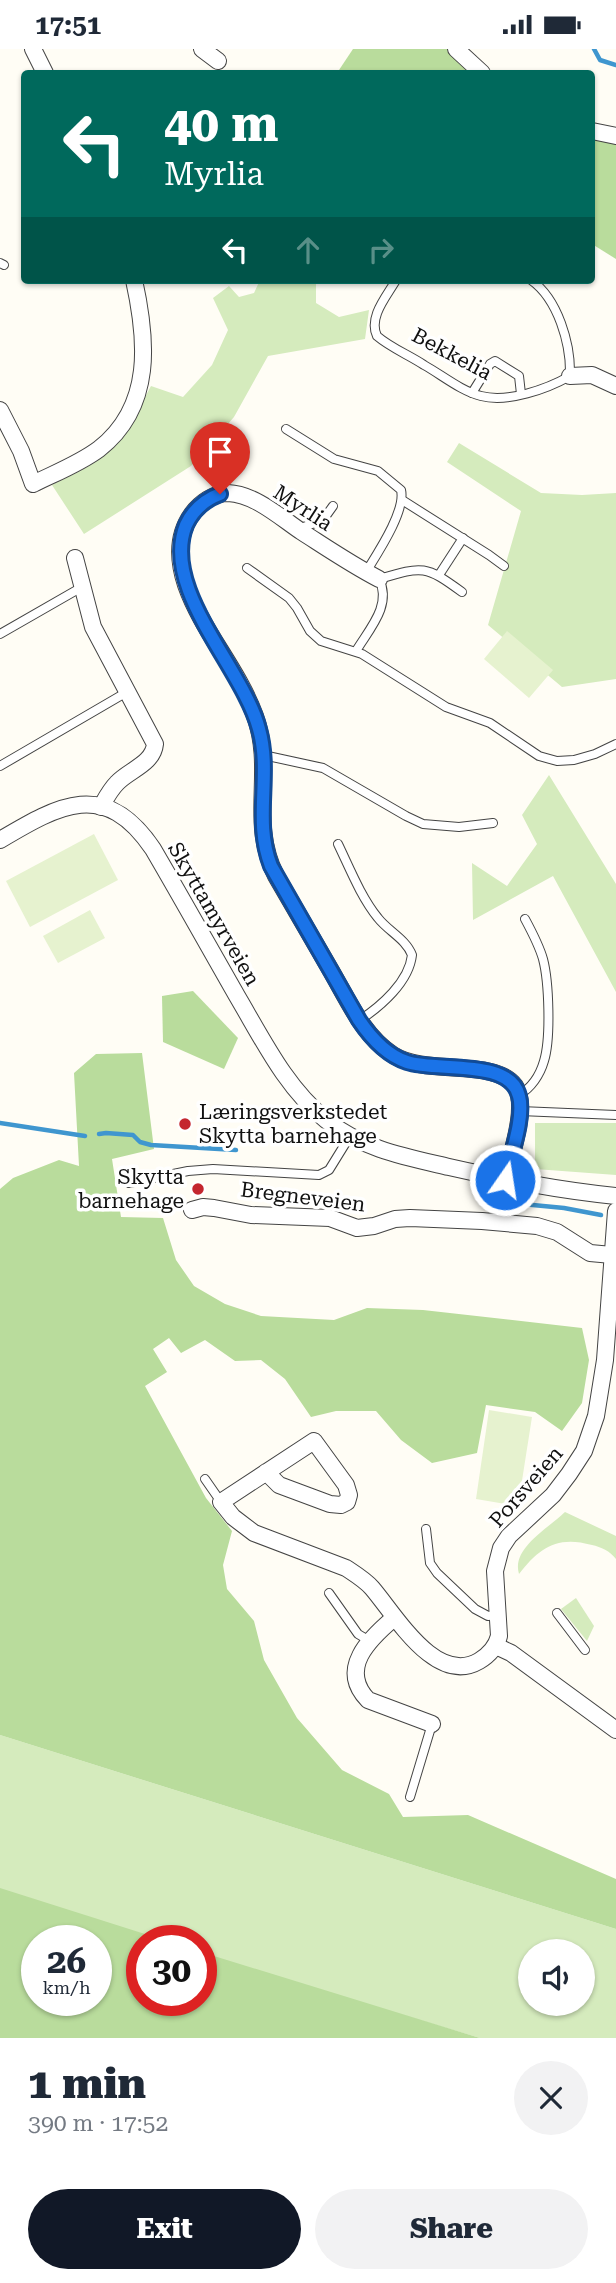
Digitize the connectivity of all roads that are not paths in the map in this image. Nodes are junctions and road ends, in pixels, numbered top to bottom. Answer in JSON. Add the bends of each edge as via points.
{"nodes":[{"id":1,"x":33,"y":49,"type":"edge"},
{"id":2,"x":202,"y":49,"type":"edge"},
{"id":3,"x":456,"y":49,"type":"edge"},
{"id":4,"x":218,"y":61,"type":"dead end"},
{"id":5,"x":43,"y":70,"type":"edge"},
{"id":6,"x":479,"y":70,"type":"edge"},
{"id":7,"x":595,"y":132,"type":"edge"},
{"id":8,"x":616,"y":136,"type":"edge"},
{"id":9,"x":135,"y":284,"type":"edge"},
{"id":10,"x":394,"y":284,"type":"edge"},
{"id":11,"x":536,"y":284,"type":"edge"},
{"id":12,"x":570,"y":376,"type":"junction"},
{"id":13,"x":616,"y":386,"type":"edge"},
{"id":14,"x":472,"y":393,"type":"junction"},
{"id":15,"x":521,"y":394,"type":"junction"},
{"id":16,"x":0,"y":410,"type":"edge"},
{"id":17,"x":286,"y":429,"type":"dead end"},
{"id":18,"x":402,"y":500,"type":"junction"},
{"id":19,"x":333,"y":506,"type":"dead end"},
{"id":20,"x":298,"y":529,"type":"junction"},
{"id":21,"x":463,"y":538,"type":"junction"},
{"id":22,"x":75,"y":558,"type":"dead end"},
{"id":23,"x":503,"y":566,"type":"dead end"},
{"id":24,"x":247,"y":568,"type":"dead end"},
{"id":25,"x":439,"y":575,"type":"junction"},
{"id":26,"x":372,"y":576,"type":"junction"},
{"id":27,"x":82,"y":587,"type":"junction"},
{"id":28,"x":462,"y":592,"type":"dead end"},
{"id":29,"x":0,"y":634,"type":"edge"},
{"id":30,"x":356,"y":651,"type":"junction"},
{"id":31,"x":127,"y":692,"type":"junction"},
{"id":32,"x":616,"y":744,"type":"edge"},
{"id":33,"x":264,"y":755,"type":"junction"},
{"id":34,"x":0,"y":766,"type":"edge"},
{"id":35,"x":101,"y":807,"type":"junction"},
{"id":36,"x":493,"y":823,"type":"dead end"},
{"id":37,"x":0,"y":840,"type":"edge"},
{"id":38,"x":338,"y":844,"type":"dead end"},
{"id":39,"x":525,"y":919,"type":"dead end"},
{"id":40,"x":359,"y":1020,"type":"junction"},
{"id":41,"x":520,"y":1103,"type":"junction"},
{"id":42,"x":616,"y":1115,"type":"edge"},
{"id":43,"x":350,"y":1136,"type":"junction"},
{"id":44,"x":505,"y":1180,"type":"junction"},
{"id":45,"x":129,"y":1183,"type":"dead end"},
{"id":46,"x":616,"y":1196,"type":"edge"},
{"id":47,"x":192,"y":1210,"type":"dead end"},
{"id":48,"x":616,"y":1211,"type":"edge"},
{"id":49,"x":612,"y":1255,"type":"junction"},
{"id":50,"x":609,"y":1380,"type":"edge"},
{"id":51,"x":266,"y":1472,"type":"junction"},
{"id":52,"x":205,"y":1479,"type":"dead end"},
{"id":53,"x":221,"y":1502,"type":"junction"},
{"id":54,"x":426,"y":1529,"type":"dead end"},
{"id":55,"x":329,"y":1593,"type":"dead end"},
{"id":56,"x":557,"y":1613,"type":"dead end"},
{"id":57,"x":498,"y":1615,"type":"junction"},
{"id":58,"x":394,"y":1618,"type":"junction"},
{"id":59,"x":368,"y":1640,"type":"junction"},
{"id":60,"x":496,"y":1646,"type":"junction"},
{"id":61,"x":585,"y":1650,"type":"dead end"},
{"id":62,"x":432,"y":1724,"type":"joint"},
{"id":63,"x":616,"y":1730,"type":"edge"},
{"id":64,"x":411,"y":1797,"type":"dead end"}],
"edges":[{"from":1,"to":5,"type":"street"},
{"from":2,"to":4,"type":"street"},
{"from":3,"to":6,"type":"street"},
{"from":7,"to":8,"type":"street"},
{"from":9,"to":16,"type":"street","via":[[143,320],[140,386],[117,430],[101,447],[33,484]]},
{"from":10,"to":14,"type":"lane","name":"Bekkelia","via":[[376,315],[376,333]]},
{"from":11,"to":12,"type":"lane","via":[[553,305],[571,356]]},
{"from":12,"to":13,"type":"street","via":[[592,375]]},
{"from":12,"to":15,"type":"lane","name":"Bekkelia"},
{"from":14,"to":15,"type":"lane","name":"Bekkelia","via":[[491,397]]},
{"from":14,"to":15,"type":"lane","via":[[495,361],[519,376]]},
{"from":17,"to":18,"type":"lane","via":[[334,459],[378,471],[401,490]]},
{"from":18,"to":21,"type":"lane"},
{"from":18,"to":26,"type":"lane"},
{"from":19,"to":20,"type":"lane","via":[[323,520]]},
{"from":20,"to":26,"type":"street","name":"Myrlia"},
{"from":20,"to":33,"type":"street","name":"Myrlia","via":[[257,503],[227,493],[213,496],[195,510],[181,540],[186,584],[247,698]]},
{"from":21,"to":23,"type":"lane"},
{"from":21,"to":25,"type":"lane"},
{"from":22,"to":27,"type":"street"},
{"from":24,"to":30,"type":"lane","via":[[293,602],[315,636]]},
{"from":25,"to":26,"type":"lane","via":[[421,569]]},
{"from":25,"to":28,"type":"lane"},
{"from":26,"to":30,"type":"lane","via":[[384,594],[384,603]]},
{"from":27,"to":29,"type":"lane"},
{"from":27,"to":31,"type":"street","via":[[93,627]]},
{"from":30,"to":32,"type":"lane","via":[[446,707],[490,723],[546,758],[583,758]]},
{"from":31,"to":34,"type":"lane"},
{"from":31,"to":35,"type":"street","via":[[155,750],[115,784]]},
{"from":33,"to":36,"type":"lane","via":[[323,768],[423,824]]},
{"from":33,"to":40,"type":"street","name":"Myrlia","via":[[262,827],[267,855]]},
{"from":35,"to":37,"type":"street","via":[[81,804],[55,809]]},
{"from":35,"to":43,"type":"street","name":"Skyttamyrveien","via":[[124,818],[147,840],[287,1079],[317,1112]]},
{"from":38,"to":40,"type":"lane","via":[[374,913],[412,955],[397,987]]},
{"from":39,"to":41,"type":"lane","via":[[546,971],[547,1048]]},
{"from":40,"to":41,"type":"street","name":"Myrlia","via":[[377,1043],[398,1058],[425,1066],[493,1072],[508,1079]]},
{"from":41,"to":42,"type":"lane"},
{"from":41,"to":44,"type":"street"},
{"from":43,"to":44,"type":"street","name":"Skyttamyrveien","via":[[377,1149]]},
{"from":43,"to":45,"type":"lane","via":[[329,1170],[319,1175],[214,1169]]},
{"from":44,"to":46,"type":"street","name":"Skyttamyrveien"},
{"from":47,"to":49,"type":"street","name":"Bregneveien","via":[[203,1207],[262,1216],[330,1218],[357,1228],[410,1218],[537,1226],[585,1251]]},
{"from":48,"to":49,"type":"street","name":"Porsveien"},
{"from":49,"to":50,"type":"street","name":"Porsveien"},
{"from":50,"to":57,"type":"street","name":"Porsveien","via":[[576,1464],[501,1548],[495,1571]]},
{"from":51,"to":51,"type":"street","via":[[314,1441],[346,1485],[347,1502],[330,1504],[279,1485]]},
{"from":51,"to":53,"type":"street"},
{"from":52,"to":53,"type":"lane"},
{"from":53,"to":58,"type":"street","via":[[254,1533],[354,1573]]},
{"from":54,"to":57,"type":"lane","via":[[430,1563],[437,1573],[475,1609]]},
{"from":55,"to":59,"type":"lane","via":[[358,1634]]},
{"from":56,"to":61,"type":"lane"},
{"from":57,"to":60,"type":"street","name":"Porsveien"},
{"from":58,"to":59,"type":"street"},
{"from":58,"to":60,"type":"street","via":[[449,1666],[473,1664]]},
{"from":59,"to":62,"type":"street","via":[[358,1662],[360,1693],[380,1706]]},
{"from":60,"to":63,"type":"street"},
{"from":62,"to":64,"type":"lane"}]}
